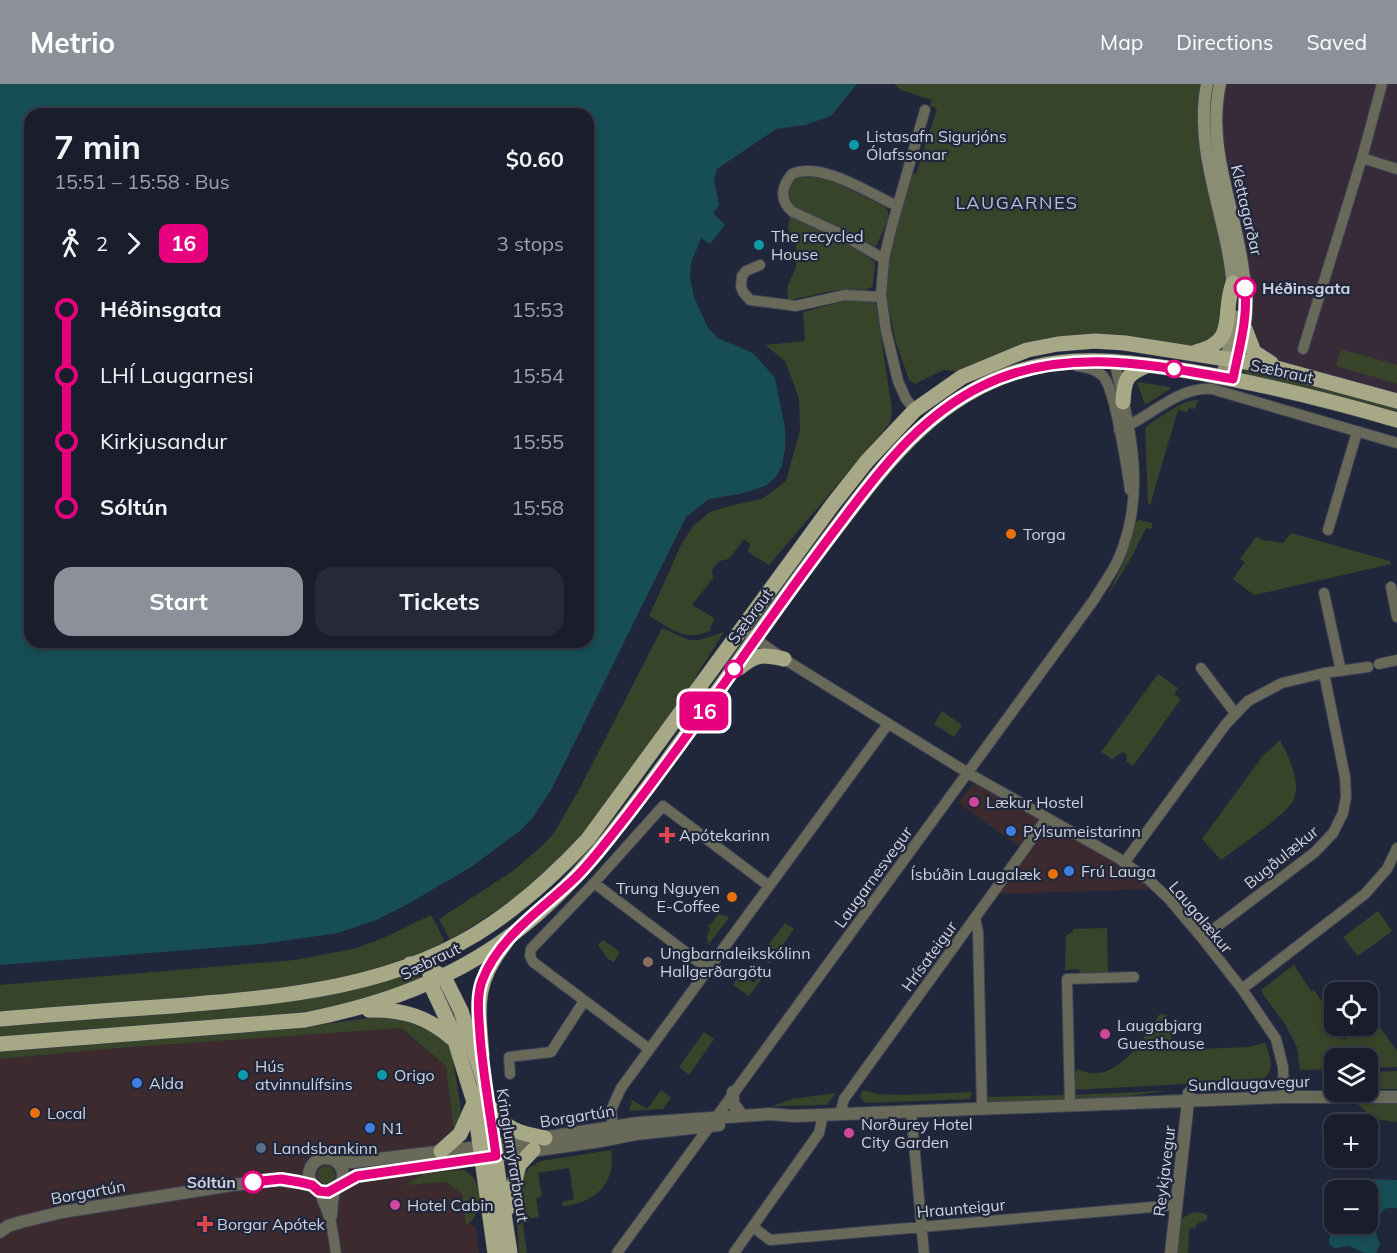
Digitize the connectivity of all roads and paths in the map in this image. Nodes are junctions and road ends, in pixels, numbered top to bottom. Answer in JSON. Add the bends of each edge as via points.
{"nodes":[{"id":1,"x":1207,"y":84,"type":"edge"},
{"id":2,"x":1220,"y":84,"type":"edge"},
{"id":3,"x":1382,"y":84,"type":"edge"},
{"id":4,"x":925,"y":110,"type":"dead end"},
{"id":5,"x":1362,"y":158,"type":"junction"},
{"id":6,"x":1397,"y":170,"type":"edge"},
{"id":7,"x":897,"y":206,"type":"junction"},
{"id":8,"x":884,"y":259,"type":"junction"},
{"id":9,"x":760,"y":265,"type":"dead end"},
{"id":10,"x":1233,"y":283,"type":"junction"},
{"id":11,"x":881,"y":297,"type":"junction"},
{"id":12,"x":1245,"y":329,"type":"junction"},
{"id":13,"x":1099,"y":342,"type":"junction"},
{"id":14,"x":1303,"y":349,"type":"dead end"},
{"id":15,"x":1192,"y":352,"type":"junction"},
{"id":16,"x":1232,"y":359,"type":"junction"},
{"id":17,"x":1114,"y":361,"type":"junction"},
{"id":18,"x":1056,"y":364,"type":"junction"},
{"id":19,"x":1148,"y":365,"type":"junction"},
{"id":20,"x":1288,"y":370,"type":"junction"},
{"id":21,"x":1228,"y":378,"type":"junction"},
{"id":22,"x":1397,"y":401,"type":"edge"},
{"id":23,"x":1123,"y":402,"type":"junction"},
{"id":24,"x":915,"y":410,"type":"junction"},
{"id":25,"x":1397,"y":420,"type":"edge"},
{"id":26,"x":1124,"y":428,"type":"junction"},
{"id":27,"x":1357,"y":432,"type":"junction"},
{"id":28,"x":1397,"y":443,"type":"edge"},
{"id":29,"x":1328,"y":530,"type":"dead end"},
{"id":30,"x":1391,"y":587,"type":"dead end"},
{"id":31,"x":1324,"y":593,"type":"dead end"},
{"id":32,"x":1397,"y":617,"type":"edge"},
{"id":33,"x":768,"y":622,"type":"junction"},
{"id":34,"x":744,"y":626,"type":"junction"},
{"id":35,"x":756,"y":639,"type":"junction"},
{"id":36,"x":784,"y":659,"type":"junction"},
{"id":37,"x":1397,"y":660,"type":"edge"},
{"id":38,"x":1379,"y":664,"type":"dead end"},
{"id":39,"x":1368,"y":667,"type":"dead end"},
{"id":40,"x":1201,"y":668,"type":"dead end"},
{"id":41,"x":1341,"y":671,"type":"junction"},
{"id":42,"x":1324,"y":673,"type":"junction"},
{"id":43,"x":729,"y":675,"type":"junction"},
{"id":44,"x":1235,"y":713,"type":"junction"},
{"id":45,"x":888,"y":723,"type":"junction"},
{"id":46,"x":968,"y":773,"type":"junction"},
{"id":47,"x":1047,"y":818,"type":"junction"},
{"id":48,"x":1397,"y":848,"type":"edge"},
{"id":49,"x":1124,"y":863,"type":"junction"},
{"id":50,"x":594,"y":883,"type":"junction"},
{"id":51,"x":769,"y":886,"type":"junction"},
{"id":52,"x":975,"y":918,"type":"junction"},
{"id":53,"x":514,"y":933,"type":"junction"},
{"id":54,"x":1202,"y":938,"type":"junction"},
{"id":55,"x":448,"y":948,"type":"junction"},
{"id":56,"x":410,"y":964,"type":"junction"},
{"id":57,"x":708,"y":969,"type":"junction"},
{"id":58,"x":435,"y":976,"type":"junction"},
{"id":59,"x":1134,"y":978,"type":"dead end"},
{"id":60,"x":1242,"y":989,"type":"junction"},
{"id":61,"x":584,"y":1001,"type":"junction"},
{"id":62,"x":348,"y":1012,"type":"junction"},
{"id":63,"x":0,"y":1019,"type":"edge"},
{"id":64,"x":455,"y":1042,"type":"junction"},
{"id":65,"x":0,"y":1044,"type":"edge"},
{"id":66,"x":649,"y":1049,"type":"junction"},
{"id":67,"x":510,"y":1074,"type":"dead end"},
{"id":68,"x":484,"y":1082,"type":"junction"},
{"id":69,"x":1324,"y":1091,"type":"edge"},
{"id":70,"x":733,"y":1092,"type":"junction"},
{"id":71,"x":1283,"y":1093,"type":"junction"},
{"id":72,"x":1378,"y":1093,"type":"edge"},
{"id":73,"x":1397,"y":1095,"type":"edge"},
{"id":74,"x":1189,"y":1097,"type":"junction"},
{"id":75,"x":481,"y":1103,"type":"junction"},
{"id":76,"x":1070,"y":1105,"type":"junction"},
{"id":77,"x":982,"y":1109,"type":"junction"},
{"id":78,"x":911,"y":1111,"type":"junction"},
{"id":79,"x":840,"y":1114,"type":"junction"},
{"id":80,"x":823,"y":1115,"type":"junction"},
{"id":81,"x":742,"y":1116,"type":"junction"},
{"id":82,"x":794,"y":1116,"type":"junction"},
{"id":83,"x":711,"y":1123,"type":"junction"},
{"id":84,"x":614,"y":1133,"type":"junction"},
{"id":85,"x":545,"y":1138,"type":"junction"},
{"id":86,"x":533,"y":1150,"type":"junction"},
{"id":87,"x":441,"y":1151,"type":"junction"},
{"id":88,"x":487,"y":1153,"type":"junction"},
{"id":89,"x":337,"y":1162,"type":"junction"},
{"id":90,"x":310,"y":1167,"type":"junction"},
{"id":91,"x":281,"y":1179,"type":"junction"},
{"id":92,"x":338,"y":1186,"type":"junction"},
{"id":93,"x":315,"y":1188,"type":"junction"},
{"id":94,"x":1176,"y":1205,"type":"junction"},
{"id":95,"x":331,"y":1222,"type":"junction"},
{"id":96,"x":505,"y":1223,"type":"junction"},
{"id":97,"x":753,"y":1227,"type":"junction"},
{"id":98,"x":921,"y":1227,"type":"junction"},
{"id":99,"x":3,"y":1228,"type":"edge"},
{"id":100,"x":336,"y":1253,"type":"edge"},
{"id":101,"x":495,"y":1253,"type":"edge"},
{"id":102,"x":502,"y":1253,"type":"edge"},
{"id":103,"x":510,"y":1253,"type":"edge"},
{"id":104,"x":617,"y":1253,"type":"edge"},
{"id":105,"x":734,"y":1253,"type":"edge"},
{"id":106,"x":924,"y":1253,"type":"edge"},
{"id":107,"x":1171,"y":1253,"type":"edge"}],
"edges":[{"from":1,"to":10,"type":"main road","name":"Klettagarðar","via":[[1203,113],[1206,149]]},
{"from":2,"to":12,"type":"main road","name":"Klettagarðar","via":[[1215,133],[1241,253]]},
{"from":3,"to":5,"type":"street"},
{"from":4,"to":7,"type":"street"},
{"from":5,"to":6,"type":"street"},
{"from":5,"to":14,"type":"street"},
{"from":7,"to":8,"type":"street"},
{"from":7,"to":8,"type":"street","via":[[818,171],[792,174],[783,189],[784,201],[793,212]]},
{"from":8,"to":11,"type":"street"},
{"from":9,"to":11,"type":"street","via":[[746,271],[740,281],[750,300],[796,306],[845,295]]},
{"from":10,"to":15,"type":"main road","via":[[1222,336],[1211,348]]},
{"from":10,"to":16,"type":"main road","name":"Klettagarðar"},
{"from":11,"to":24,"type":"street","via":[[898,381]]},
{"from":12,"to":16,"type":"main road","name":"Klettagarðar"},
{"from":12,"to":20,"type":"main road","via":[[1254,352]]},
{"from":13,"to":15,"type":"main road","name":"Sæbraut"},
{"from":13,"to":17,"type":"main road"},
{"from":13,"to":24,"type":"main road","name":"Sæbraut","via":[[1028,350],[962,377]]},
{"from":15,"to":16,"type":"main road","name":"Sæbraut"},
{"from":16,"to":20,"type":"main road","name":"Sæbraut"},
{"from":16,"to":21,"type":"main road","name":"Klettagarðar"},
{"from":17,"to":18,"type":"main road","name":"Sæbraut"},
{"from":17,"to":19,"type":"main road","name":"Sæbraut"},
{"from":17,"to":23,"type":"street","name":"Laugarnesvegur"},
{"from":18,"to":26,"type":"street","name":"Laugarnesvegur","via":[[1085,367],[1102,374]]},
{"from":18,"to":33,"type":"main road","name":"Sæbraut","via":[[1030,367],[986,384],[946,407],[904,442]]},
{"from":19,"to":21,"type":"main road","name":"Sæbraut"},
{"from":19,"to":23,"type":"main road","via":[[1127,378]]},
{"from":20,"to":22,"type":"main road","name":"Sæbraut"},
{"from":21,"to":25,"type":"main road","name":"Sæbraut","via":[[1310,395]]},
{"from":23,"to":26,"type":"street","name":"Laugarnesvegur"},
{"from":24,"to":34,"type":"main road","name":"Sæbraut","via":[[867,461]]},
{"from":26,"to":27,"type":"street","via":[[1185,393],[1202,388]]},
{"from":26,"to":46,"type":"street","name":"Laugarnesvegur","via":[[1135,477],[1124,546],[1093,601]]},
{"from":27,"to":28,"type":"street"},
{"from":27,"to":29,"type":"street"},
{"from":30,"to":32,"type":"street"},
{"from":31,"to":41,"type":"street"},
{"from":33,"to":35,"type":"main road","name":"Sæbraut"},
{"from":33,"to":36,"type":"main road","via":[[772,646]]},
{"from":34,"to":35,"type":"street","name":"Laugalækur"},
{"from":34,"to":55,"type":"main road","name":"Sæbraut","via":[[619,799],[563,866],[492,924]]},
{"from":35,"to":36,"type":"street","name":"Laugalækur"},
{"from":35,"to":43,"type":"main road","name":"Sæbraut"},
{"from":36,"to":43,"type":"main road","via":[[757,656]]},
{"from":36,"to":45,"type":"street","name":"Laugalækur"},
{"from":37,"to":38,"type":"street"},
{"from":39,"to":41,"type":"street"},
{"from":40,"to":44,"type":"street"},
{"from":41,"to":42,"type":"street"},
{"from":42,"to":44,"type":"street","via":[[1282,683]]},
{"from":42,"to":54,"type":"street","name":"Bugðulækur","via":[[1345,777],[1343,813],[1334,833],[1316,852]]},
{"from":43,"to":53,"type":"main road","name":"Sæbraut","via":[[579,875]]},
{"from":44,"to":49,"type":"street"},
{"from":45,"to":46,"type":"street","name":"Laugalækur"},
{"from":45,"to":51,"type":"street"},
{"from":46,"to":47,"type":"street","name":"Laugalækur"},
{"from":46,"to":70,"type":"street","name":"Laugarnesvegur"},
{"from":47,"to":49,"type":"street","name":"Laugalækur"},
{"from":47,"to":52,"type":"street","name":"Hrísateigur"},
{"from":48,"to":60,"type":"street","via":[[1387,869],[1365,894]]},
{"from":49,"to":54,"type":"street","name":"Laugalækur","via":[[1169,899]]},
{"from":50,"to":51,"type":"street","via":[[663,806]]},
{"from":50,"to":57,"type":"street"},
{"from":50,"to":61,"type":"street","via":[[530,954],[533,962]]},
{"from":51,"to":57,"type":"street"},
{"from":52,"to":77,"type":"street"},
{"from":52,"to":79,"type":"street","name":"Hrísateigur","via":[[845,1096]]},
{"from":53,"to":58,"type":"main road","name":"Sæbraut"},
{"from":53,"to":68,"type":"main road","via":[[488,969],[478,1001]]},
{"from":54,"to":60,"type":"street","name":"Laugalækur"},
{"from":55,"to":56,"type":"main road","name":"Sæbraut"},
{"from":55,"to":58,"type":"main road","via":[[438,958]]},
{"from":56,"to":58,"type":"main road","via":[[418,964]]},
{"from":56,"to":63,"type":"main road","name":"Sæbraut","via":[[337,987],[303,993]]},
{"from":57,"to":66,"type":"street"},
{"from":58,"to":62,"type":"main road","name":"Sæbraut","via":[[387,1000]]},
{"from":58,"to":64,"type":"main road","name":"Kringlumýrarbraut"},
{"from":58,"to":68,"type":"main road","name":"Kringlumýrarbraut","via":[[460,1011]]},
{"from":59,"to":76,"type":"street","via":[[1067,979]]},
{"from":60,"to":71,"type":"street","name":"Laugalækur","via":[[1276,1039],[1283,1067]]},
{"from":61,"to":66,"type":"street"},
{"from":61,"to":67,"type":"street","via":[[551,1052],[509,1057]]},
{"from":62,"to":64,"type":"main road","via":[[387,1010],[413,1014],[443,1030]]},
{"from":62,"to":65,"type":"main road","name":"Sæbraut","via":[[267,1024]]},
{"from":64,"to":75,"type":"main road","name":"Kringlumýrarbraut"},
{"from":66,"to":84,"type":"street","via":[[614,1100]]},
{"from":68,"to":75,"type":"main road","name":"Kringlumýrarbraut"},
{"from":69,"to":71,"type":"street","name":"Sundlaugavegur"},
{"from":70,"to":81,"type":"street","via":[[733,1103]]},
{"from":70,"to":83,"type":"street","name":"Laugarnesvegur"},
{"from":71,"to":73,"type":"street","name":"Sundlaugavegur"},
{"from":71,"to":74,"type":"street","name":"Sundlaugavegur"},
{"from":72,"to":73,"type":"street","name":"Sundlaugavegur"},
{"from":74,"to":76,"type":"street","name":"Sundlaugavegur","via":[[1116,1105]]},
{"from":74,"to":94,"type":"street","name":"Reykjavegur"},
{"from":75,"to":85,"type":"main road","via":[[513,1130]]},
{"from":75,"to":87,"type":"main road","via":[[460,1134]]},
{"from":75,"to":88,"type":"main road","name":"Kringlumýrarbraut"},
{"from":76,"to":77,"type":"street","name":"Sundlaugavegur"},
{"from":77,"to":78,"type":"street","name":"Sundlaugavegur"},
{"from":78,"to":79,"type":"street","name":"Sundlaugavegur"},
{"from":78,"to":98,"type":"street"},
{"from":79,"to":80,"type":"street","name":"Sundlaugavegur"},
{"from":80,"to":82,"type":"street","name":"Sundlaugavegur"},
{"from":80,"to":97,"type":"street","via":[[819,1133]]},
{"from":81,"to":82,"type":"street","name":"Sundlaugavegur"},
{"from":81,"to":83,"type":"street","name":"Sundlaugavegur"},
{"from":82,"to":83,"type":"street","name":"Sundlaugavegur"},
{"from":83,"to":84,"type":"street","name":"Borgartún","via":[[673,1120]]},
{"from":83,"to":104,"type":"street","name":"Laugarnesvegur"},
{"from":84,"to":85,"type":"street","name":"Borgartún"},
{"from":84,"to":86,"type":"street","name":"Borgartún"},
{"from":85,"to":88,"type":"street","name":"Borgartún"},
{"from":86,"to":88,"type":"street","name":"Borgartún"},
{"from":86,"to":96,"type":"main road","via":[[519,1165]]},
{"from":87,"to":88,"type":"street","name":"Borgartún"},
{"from":87,"to":89,"type":"street","name":"Borgartún"},
{"from":88,"to":92,"type":"street","name":"Borgartún","via":[[357,1176]]},
{"from":88,"to":96,"type":"main road","name":"Kringlumýrarbraut"},
{"from":88,"to":101,"type":"main road","name":"Kringlumýrarbraut"},
{"from":88,"to":102,"type":"main road"},
{"from":89,"to":90,"type":"street","name":"Borgartún","via":[[324,1158]]},
{"from":89,"to":92,"type":"street","via":[[343,1172]]},
{"from":90,"to":91,"type":"street","name":"Borgartún"},
{"from":90,"to":93,"type":"street","via":[[309,1176]]},
{"from":91,"to":93,"type":"street","name":"Borgartún"},
{"from":91,"to":99,"type":"street","name":"Borgartún","via":[[65,1212]]},
{"from":92,"to":93,"type":"street","name":"Borgartún","via":[[328,1192]]},
{"from":92,"to":95,"type":"street"},
{"from":93,"to":95,"type":"street"},
{"from":94,"to":98,"type":"street","name":"Hraunteigur"},
{"from":94,"to":107,"type":"street","name":"Reykjavegur"},
{"from":95,"to":100,"type":"street"},
{"from":96,"to":103,"type":"main road","name":"Kringlumýrarbraut"},
{"from":97,"to":98,"type":"street","name":"Hraunteigur","via":[[770,1240]]},
{"from":97,"to":105,"type":"street"},
{"from":98,"to":106,"type":"street"}]}
